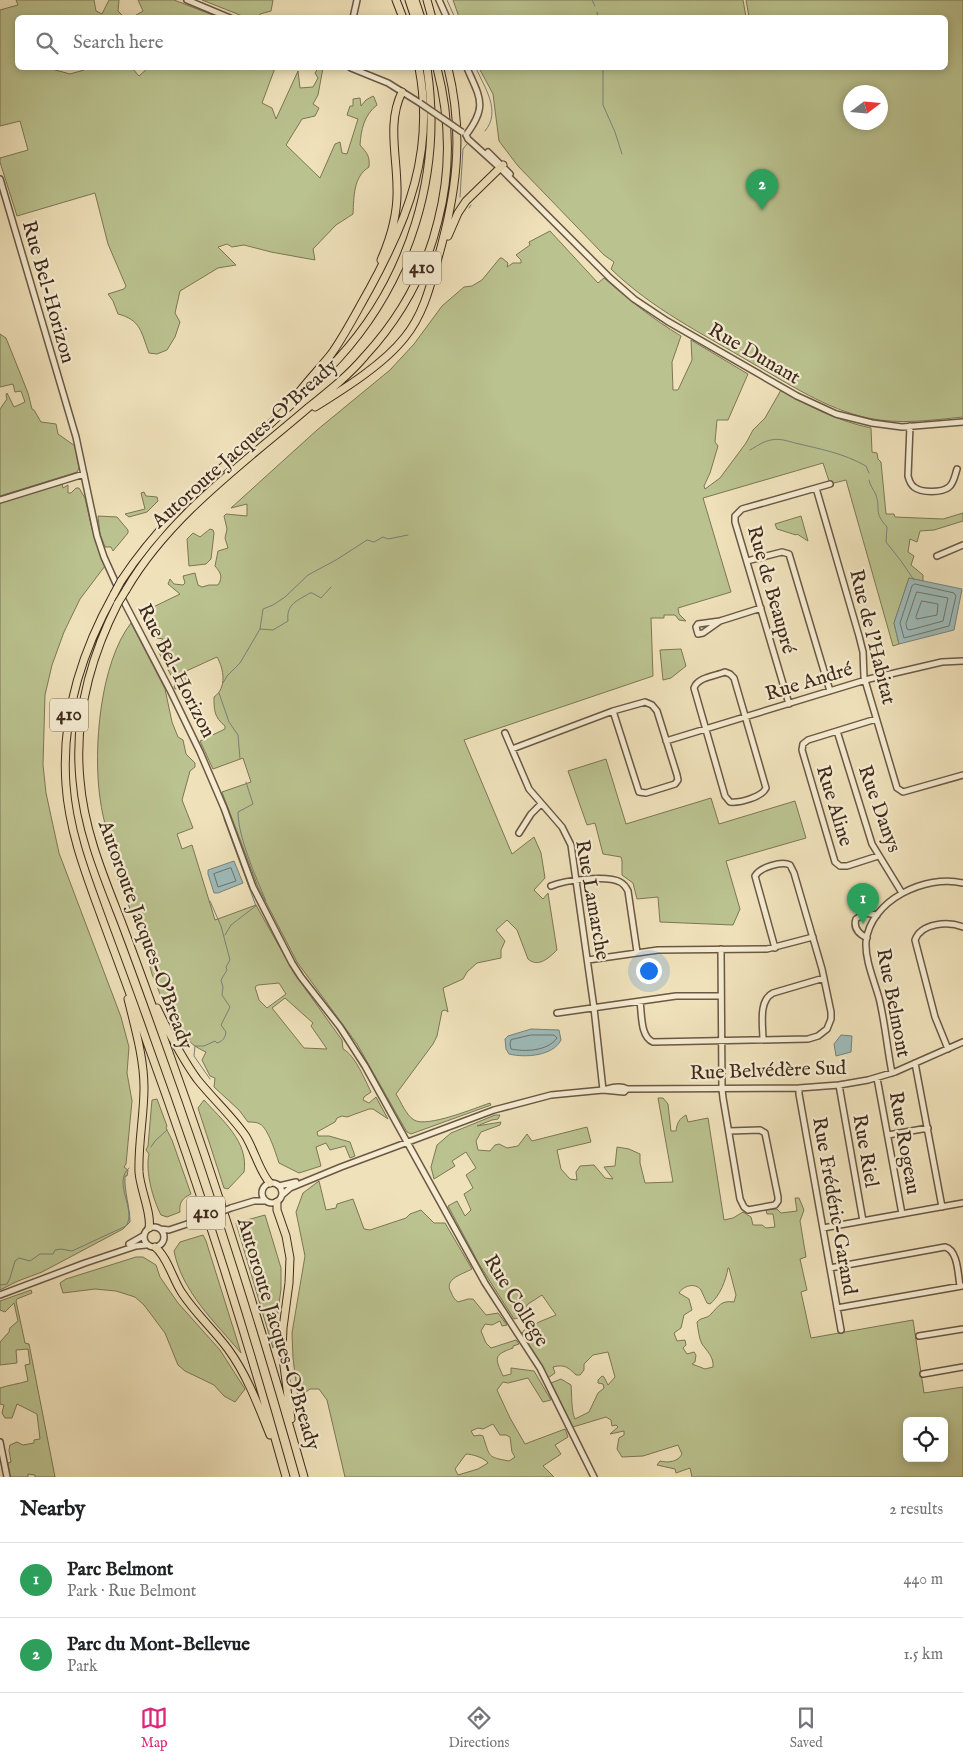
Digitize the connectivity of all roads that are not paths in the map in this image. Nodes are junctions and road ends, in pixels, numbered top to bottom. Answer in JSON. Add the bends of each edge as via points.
{"nodes":[{"id":1,"x":188,"y":0,"type":"edge"},
{"id":2,"x":357,"y":0,"type":"edge"},
{"id":3,"x":396,"y":0,"type":"edge"},
{"id":4,"x":409,"y":0,"type":"edge"},
{"id":5,"x":415,"y":0,"type":"edge"},
{"id":6,"x":427,"y":0,"type":"edge"},
{"id":7,"x":440,"y":0,"type":"edge"},
{"id":8,"x":223,"y":15,"type":"edge"},
{"id":9,"x":354,"y":15,"type":"edge"},
{"id":10,"x":402,"y":15,"type":"edge"},
{"id":11,"x":413,"y":15,"type":"edge"},
{"id":12,"x":420,"y":15,"type":"edge"},
{"id":13,"x":431,"y":15,"type":"edge"},
{"id":14,"x":446,"y":15,"type":"edge"},
{"id":15,"x":356,"y":70,"type":"edge"},
{"id":16,"x":418,"y":70,"type":"edge"},
{"id":17,"x":426,"y":70,"type":"edge"},
{"id":18,"x":437,"y":70,"type":"edge"},
{"id":19,"x":448,"y":70,"type":"edge"},
{"id":20,"x":468,"y":70,"type":"edge"},
{"id":21,"x":402,"y":92,"type":"junction"},
{"id":22,"x":464,"y":134,"type":"junction"},
{"id":23,"x":501,"y":167,"type":"junction"},
{"id":24,"x":0,"y":178,"type":"edge"},
{"id":25,"x":439,"y":254,"type":"junction"},
{"id":26,"x":361,"y":304,"type":"junction"},
{"id":27,"x":284,"y":411,"type":"junction"},
{"id":28,"x":292,"y":422,"type":"junction"},
{"id":29,"x":963,"y":422,"type":"edge"},
{"id":30,"x":910,"y":426,"type":"junction"},
{"id":31,"x":957,"y":469,"type":"dead end"},
{"id":32,"x":84,"y":474,"type":"junction"},
{"id":33,"x":830,"y":484,"type":"dead end"},
{"id":34,"x":816,"y":488,"type":"junction"},
{"id":35,"x":0,"y":500,"type":"edge"},
{"id":36,"x":963,"y":545,"type":"edge"},
{"id":37,"x":937,"y":556,"type":"dead end"},
{"id":38,"x":747,"y":561,"type":"junction"},
{"id":39,"x":761,"y":608,"type":"junction"},
{"id":40,"x":720,"y":621,"type":"dead end"},
{"id":41,"x":963,"y":661,"type":"edge"},
{"id":42,"x":865,"y":681,"type":"junction"},
{"id":43,"x":830,"y":691,"type":"junction"},
{"id":44,"x":789,"y":704,"type":"junction"},
{"id":45,"x":613,"y":711,"type":"junction"},
{"id":46,"x":745,"y":717,"type":"junction"},
{"id":47,"x":876,"y":719,"type":"junction"},
{"id":48,"x":706,"y":729,"type":"junction"},
{"id":49,"x":837,"y":731,"type":"junction"},
{"id":50,"x":505,"y":733,"type":"dead end"},
{"id":51,"x":666,"y":741,"type":"junction"},
{"id":52,"x":512,"y":749,"type":"junction"},
{"id":53,"x":963,"y":775,"type":"edge"},
{"id":54,"x":541,"y":804,"type":"junction"},
{"id":55,"x":519,"y":834,"type":"dead end"},
{"id":56,"x":878,"y":856,"type":"junction"},
{"id":57,"x":576,"y":880,"type":"junction"},
{"id":58,"x":963,"y":883,"type":"edge"},
{"id":59,"x":551,"y":886,"type":"dead end"},
{"id":60,"x":902,"y":893,"type":"junction"},
{"id":61,"x":876,"y":915,"type":"junction"},
{"id":62,"x":963,"y":927,"type":"edge"},
{"id":63,"x":813,"y":937,"type":"junction"},
{"id":64,"x":867,"y":938,"type":"junction"},
{"id":65,"x":774,"y":948,"type":"junction"},
{"id":66,"x":721,"y":949,"type":"junction"},
{"id":67,"x":637,"y":952,"type":"junction"},
{"id":68,"x":118,"y":960,"type":"junction"},
{"id":69,"x":588,"y":960,"type":"junction"},
{"id":70,"x":137,"y":965,"type":"junction"},
{"id":71,"x":824,"y":978,"type":"junction"},
{"id":72,"x":721,"y":996,"type":"junction"},
{"id":73,"x":640,"y":1002,"type":"junction"},
{"id":74,"x":594,"y":1008,"type":"junction"},
{"id":75,"x":557,"y":1013,"type":"dead end"},
{"id":76,"x":721,"y":1040,"type":"junction"},
{"id":77,"x":763,"y":1040,"type":"junction"},
{"id":78,"x":963,"y":1042,"type":"edge"},
{"id":79,"x":948,"y":1049,"type":"junction"},
{"id":80,"x":916,"y":1064,"type":"junction"},
{"id":81,"x":892,"y":1073,"type":"junction"},
{"id":82,"x":877,"y":1078,"type":"junction"},
{"id":83,"x":839,"y":1085,"type":"junction"},
{"id":84,"x":799,"y":1088,"type":"junction"},
{"id":85,"x":722,"y":1089,"type":"junction"},
{"id":86,"x":603,"y":1090,"type":"junction"},
{"id":87,"x":928,"y":1128,"type":"junction"},
{"id":88,"x":729,"y":1131,"type":"junction"},
{"id":89,"x":888,"y":1135,"type":"junction"},
{"id":90,"x":407,"y":1142,"type":"junction"},
{"id":91,"x":341,"y":1167,"type":"junction"},
{"id":92,"x":270,"y":1183,"type":"junction"},
{"id":93,"x":279,"y":1186,"type":"junction"},
{"id":94,"x":262,"y":1192,"type":"junction"},
{"id":95,"x":282,"y":1195,"type":"junction"},
{"id":96,"x":265,"y":1201,"type":"junction"},
{"id":97,"x":277,"y":1202,"type":"junction"},
{"id":98,"x":963,"y":1204,"type":"edge"},
{"id":99,"x":240,"y":1205,"type":"junction"},
{"id":100,"x":942,"y":1207,"type":"junction"},
{"id":101,"x":902,"y":1214,"type":"junction"},
{"id":102,"x":862,"y":1221,"type":"junction"},
{"id":103,"x":189,"y":1224,"type":"junction"},
{"id":104,"x":148,"y":1228,"type":"junction"},
{"id":105,"x":823,"y":1228,"type":"junction"},
{"id":106,"x":160,"y":1230,"type":"junction"},
{"id":107,"x":143,"y":1236,"type":"junction"},
{"id":108,"x":164,"y":1239,"type":"junction"},
{"id":109,"x":146,"y":1245,"type":"junction"},
{"id":110,"x":155,"y":1247,"type":"junction"},
{"id":111,"x":85,"y":1263,"type":"junction"},
{"id":112,"x":830,"y":1268,"type":"junction"},
{"id":113,"x":961,"y":1286,"type":"edge"},
{"id":114,"x":0,"y":1295,"type":"edge"},
{"id":115,"x":837,"y":1308,"type":"junction"},
{"id":116,"x":963,"y":1329,"type":"edge"},
{"id":117,"x":841,"y":1330,"type":"dead end"},
{"id":118,"x":919,"y":1336,"type":"dead end"},
{"id":119,"x":963,"y":1367,"type":"edge"},
{"id":120,"x":923,"y":1374,"type":"dead end"},
{"id":121,"x":0,"y":1442,"type":"edge"},
{"id":122,"x":294,"y":1444,"type":"junction"},
{"id":123,"x":285,"y":1473,"type":"edge"},
{"id":124,"x":7,"y":1477,"type":"edge"},
{"id":125,"x":304,"y":1477,"type":"edge"},
{"id":126,"x":594,"y":1477,"type":"edge"}],
"edges":[{"from":1,"to":8,"type":"street"},
{"from":2,"to":9,"type":"street"},
{"from":3,"to":10,"type":"highway"},
{"from":4,"to":11,"type":"highway"},
{"from":5,"to":12,"type":"highway"},
{"from":6,"to":13,"type":"highway"},
{"from":7,"to":14,"type":"street"},
{"from":15,"to":21,"type":"street","name":"Rue Dunant"},
{"from":16,"to":26,"type":"highway","via":[[423,123],[414,189],[398,236]]},
{"from":17,"to":27,"type":"highway","name":"Autoroute Jacques-O'Bready","number":"410","via":[[431,110],[429,163],[406,253],[385,295],[355,339]]},
{"from":18,"to":28,"type":"highway","name":"Autoroute Jacques-O'Bready","number":"410","via":[[446,119],[446,170],[439,217],[425,262],[401,310],[373,348]]},
{"from":19,"to":25,"type":"highway","via":[[456,114],[457,160],[452,207]]},
{"from":20,"to":22,"type":"street","via":[[480,106],[477,119]]},
{"from":21,"to":22,"type":"street","name":"Rue Dunant","bridge":true},
{"from":21,"to":26,"type":"highway","via":[[396,105],[394,124],[395,217],[387,246]]},
{"from":22,"to":23,"type":"street","name":"Rue Dunant"},
{"from":23,"to":25,"type":"highway","via":[[463,205]]},
{"from":23,"to":30,"type":"street","name":"Rue Dunant","via":[[613,280],[646,308],[828,411],[855,420]]},
{"from":24,"to":32,"type":"street","name":"Rue Bel-Horizon"},
{"from":25,"to":28,"type":"highway","via":[[422,308],[402,340],[379,362]]},
{"from":26,"to":27,"type":"highway","via":[[333,351]]},
{"from":27,"to":68,"type":"highway","name":"Autoroute Jacques-O'Bready","number":"410","bridge":true,"via":[[176,512],[152,540],[121,581],[92,636],[76,680],[68,718],[65,765],[68,805],[76,844]]},
{"from":28,"to":70,"type":"highway","name":"Autoroute Jacques-O'Bready","number":"410","bridge":true,"via":[[180,519],[153,550],[118,603],[102,638],[88,682],[80,728],[82,802],[91,839]]},
{"from":29,"to":30,"type":"street","name":"Rue Dunant"},
{"from":30,"to":31,"type":"street","via":[[908,476],[914,487],[946,490]]},
{"from":32,"to":35,"type":"street"},
{"from":32,"to":90,"type":"street","name":"Rue Bel-Horizon","via":[[104,557],[209,772],[261,905],[297,971],[348,1038]]},
{"from":33,"to":34,"type":"street"},
{"from":34,"to":38,"type":"street","name":"Rue de Beaupré","via":[[742,509],[736,514]]},
{"from":34,"to":42,"type":"street","name":"Rue de l'Habitat","via":[[860,636]]},
{"from":36,"to":37,"type":"street"},
{"from":38,"to":39,"type":"street","name":"Rue de Beaupré"},
{"from":38,"to":43,"type":"street","via":[[782,552],[789,554]]},
{"from":39,"to":40,"type":"street"},
{"from":39,"to":44,"type":"street","name":"Rue de Beaupré"},
{"from":41,"to":42,"type":"street","name":"Rue André","via":[[942,662]]},
{"from":42,"to":43,"type":"street","name":"Rue André"},
{"from":42,"to":47,"type":"street","name":"Rue de l'Habitat"},
{"from":43,"to":44,"type":"street","name":"Rue André"},
{"from":44,"to":46,"type":"street","name":"Rue André"},
{"from":45,"to":51,"type":"street","via":[[642,702],[652,704],[659,715]]},
{"from":45,"to":51,"type":"street","via":[[641,793],[677,782]]},
{"from":45,"to":52,"type":"street"},
{"from":46,"to":48,"type":"street","name":"Rue André"},
{"from":46,"to":48,"type":"street","via":[[732,675],[725,672],[698,681],[694,688]]},
{"from":46,"to":48,"type":"street","via":[[766,788],[753,797],[735,802],[727,800]]},
{"from":47,"to":49,"type":"street"},
{"from":47,"to":53,"type":"street","name":"Rue de l'Habitat","via":[[900,792]]},
{"from":48,"to":51,"type":"street","name":"Rue André"},
{"from":49,"to":56,"type":"street","name":"Rue Danys"},
{"from":49,"to":56,"type":"street","name":"Rue Aline","via":[[808,740],[802,746],[835,862],[844,867]]},
{"from":50,"to":52,"type":"street","name":"Rue Lamarche"},
{"from":52,"to":54,"type":"street","name":"Rue Lamarche","via":[[529,790]]},
{"from":54,"to":55,"type":"street"},
{"from":54,"to":57,"type":"street","name":"Rue Lamarche","via":[[567,836]]},
{"from":56,"to":60,"type":"street","name":"Rue Danys"},
{"from":57,"to":59,"type":"street"},
{"from":57,"to":67,"type":"street","via":[[616,880],[625,885]]},
{"from":57,"to":69,"type":"street","name":"Rue Lamarche"},
{"from":58,"to":60,"type":"street","name":"Rue Belmont","via":[[940,881]]},
{"from":60,"to":61,"type":"street","name":"Rue Belmont"},
{"from":61,"to":64,"type":"street","name":"Rue Belmont"},
{"from":61,"to":64,"type":"street","name":"Rue Belmont","via":[[865,913],[856,919],[857,930]]},
{"from":62,"to":79,"type":"street","via":[[951,924],[933,926],[921,932],[915,940],[935,1017]]},
{"from":63,"to":65,"type":"street"},
{"from":63,"to":65,"type":"street","via":[[793,869],[783,863],[759,870],[755,876]]},
{"from":63,"to":71,"type":"street"},
{"from":64,"to":81,"type":"street","name":"Rue Belmont"},
{"from":65,"to":66,"type":"street"},
{"from":66,"to":67,"type":"street"},
{"from":66,"to":72,"type":"street"},
{"from":67,"to":69,"type":"street"},
{"from":68,"to":104,"type":"highway","via":[[143,1065],[144,1103],[139,1166],[141,1189],[150,1221]]},
{"from":68,"to":123,"type":"highway","name":"Autoroute Jacques-O'Bready","number":"410","via":[[207,1215]]},
{"from":69,"to":74,"type":"street","name":"Rue Lamarche"},
{"from":70,"to":92,"type":"highway","via":[[183,1058],[243,1132]]},
{"from":70,"to":122,"type":"highway","name":"Autoroute Jacques-O'Bready","number":"410","via":[[217,1194]]},
{"from":71,"to":77,"type":"street","via":[[768,996],[763,1007]]},
{"from":71,"to":77,"type":"street","via":[[832,1015],[824,1032],[811,1039]]},
{"from":72,"to":73,"type":"street","via":[[681,996]]},
{"from":72,"to":76,"type":"street"},
{"from":73,"to":74,"type":"street"},
{"from":73,"to":76,"type":"street","via":[[645,1035],[651,1042]]},
{"from":74,"to":75,"type":"street"},
{"from":74,"to":86,"type":"street","name":"Rue Lamarche"},
{"from":76,"to":77,"type":"street"},
{"from":76,"to":85,"type":"street"},
{"from":78,"to":79,"type":"street","name":"Rue Belvédère Sud"},
{"from":79,"to":80,"type":"street","name":"Rue Belvédère Sud"},
{"from":80,"to":81,"type":"street","name":"Rue Belvédère Sud"},
{"from":80,"to":87,"type":"street"},
{"from":81,"to":82,"type":"street","name":"Rue Belvédère Sud"},
{"from":82,"to":83,"type":"street","name":"Rue Belvédère Sud"},
{"from":82,"to":89,"type":"street","name":"Rue Rogeau"},
{"from":83,"to":84,"type":"street","name":"Rue Belvédère Sud"},
{"from":83,"to":102,"type":"street","name":"Rue Riel"},
{"from":84,"to":85,"type":"street","name":"Rue Belvédère Sud"},
{"from":84,"to":105,"type":"street","name":"Rue Frédéric-Garand"},
{"from":85,"to":86,"type":"street","name":"Rue Belvédère Sud"},
{"from":85,"to":88,"type":"street"},
{"from":86,"to":90,"type":"street","name":"Rue Belvédère Sud","via":[[527,1100]]},
{"from":87,"to":89,"type":"street"},
{"from":87,"to":100,"type":"street"},
{"from":88,"to":88,"type":"street","via":[[742,1204],[752,1210],[773,1206],[778,1201],[765,1133],[760,1130]]},
{"from":89,"to":101,"type":"street","name":"Rue Rogeau"},
{"from":90,"to":91,"type":"street","name":"Rue Belvédère Sud"},
{"from":90,"to":126,"type":"street","name":"Rue College","via":[[486,1282],[540,1368]]},
{"from":91,"to":93,"type":"street","name":"Rue Belvédère Sud"},
{"from":91,"to":95,"type":"street","name":"Rue Belvédère Sud","via":[[290,1188]]},
{"from":92,"to":93,"type":"street"},
{"from":92,"to":94,"type":"street"},
{"from":93,"to":95,"type":"street"},
{"from":94,"to":96,"type":"street"},
{"from":94,"to":99,"type":"street"},
{"from":95,"to":97,"type":"street"},
{"from":96,"to":97,"type":"street"},
{"from":96,"to":99,"type":"street"},
{"from":97,"to":122,"type":"highway","via":[[276,1210],[290,1258],[282,1356]]},
{"from":98,"to":100,"type":"street"},
{"from":99,"to":103,"type":"street","bridge":true},
{"from":100,"to":101,"type":"street"},
{"from":101,"to":102,"type":"street"},
{"from":102,"to":105,"type":"street"},
{"from":103,"to":106,"type":"street"},
{"from":103,"to":108,"type":"street"},
{"from":104,"to":106,"type":"street"},
{"from":104,"to":107,"type":"street"},
{"from":105,"to":112,"type":"street","name":"Rue Frédéric-Garand"},
{"from":106,"to":108,"type":"street"},
{"from":107,"to":109,"type":"street"},
{"from":107,"to":111,"type":"street"},
{"from":108,"to":110,"type":"street"},
{"from":109,"to":110,"type":"street"},
{"from":109,"to":111,"type":"street"},
{"from":110,"to":123,"type":"highway","via":[[181,1293],[240,1368]]},
{"from":111,"to":114,"type":"street"},
{"from":112,"to":113,"type":"street","via":[[945,1247],[953,1252]]},
{"from":112,"to":115,"type":"street","name":"Rue Frédéric-Garand"},
{"from":113,"to":115,"type":"street"},
{"from":115,"to":117,"type":"street","name":"Rue Frédéric-Garand"},
{"from":116,"to":118,"type":"street"},
{"from":119,"to":120,"type":"street"},
{"from":121,"to":124,"type":"street"},
{"from":122,"to":125,"type":"highway","name":"Autoroute Jacques-O'Bready","number":"410"}]}
